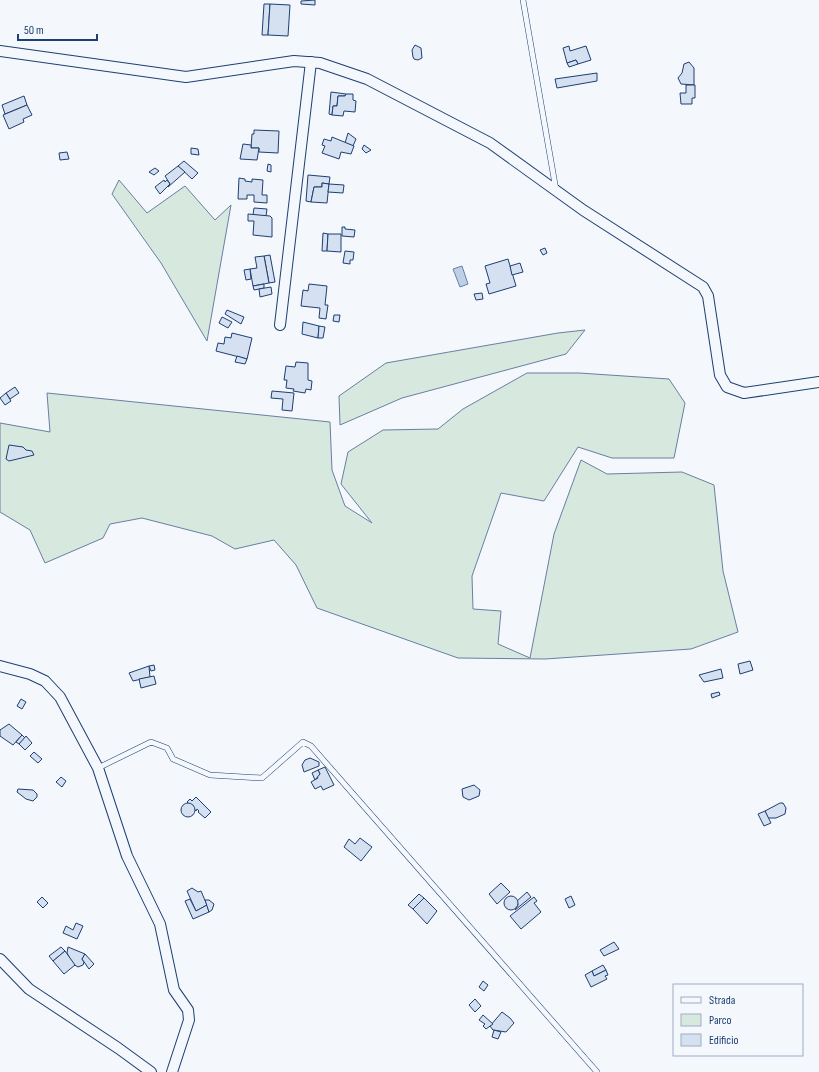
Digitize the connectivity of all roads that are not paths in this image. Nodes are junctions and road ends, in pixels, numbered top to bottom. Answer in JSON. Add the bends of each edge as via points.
{"nodes":[{"id":1,"x":523,"y":0,"type":"edge"},
{"id":2,"x":0,"y":51,"type":"edge"},
{"id":3,"x":310,"y":62,"type":"junction"},
{"id":4,"x":557,"y":191,"type":"junction"},
{"id":5,"x":280,"y":325,"type":"dead end"},
{"id":6,"x":819,"y":382,"type":"edge"},
{"id":7,"x":0,"y":666,"type":"edge"},
{"id":8,"x":98,"y":768,"type":"junction"},
{"id":9,"x":0,"y":959,"type":"edge"},
{"id":10,"x":151,"y":1072,"type":"edge"},
{"id":11,"x":172,"y":1072,"type":"edge"},
{"id":12,"x":596,"y":1072,"type":"edge"}],
"edges":[{"from":1,"to":4,"type":"lane"},
{"from":2,"to":3,"type":"street","via":[[186,77],[294,61]]},
{"from":3,"to":4,"type":"street","via":[[320,63],[367,80],[490,143]]},
{"from":3,"to":5,"type":"street"},
{"from":4,"to":6,"type":"street","via":[[703,287],[708,296],[720,375],[727,387],[744,393]]},
{"from":7,"to":8,"type":"street","via":[[45,681],[60,697]]},
{"from":8,"to":11,"type":"street","via":[[127,856],[160,924],[174,990],[188,1010],[189,1020]]},
{"from":8,"to":12,"type":"lane","via":[[151,742],[167,748],[173,759],[210,775],[262,778],[303,742],[311,746]]},
{"from":9,"to":10,"type":"street","via":[[29,989]]}]}
